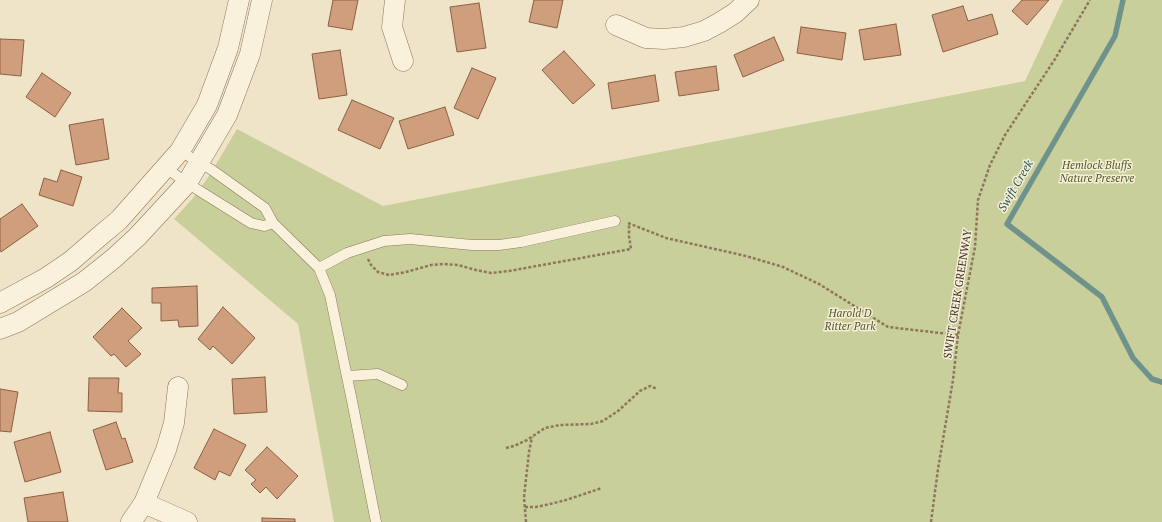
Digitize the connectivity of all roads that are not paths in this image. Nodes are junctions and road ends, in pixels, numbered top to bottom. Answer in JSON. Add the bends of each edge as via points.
{"nodes":[{"id":1,"x":239,"y":0,"type":"edge"},
{"id":2,"x":262,"y":0,"type":"edge"},
{"id":3,"x":395,"y":0,"type":"edge"},
{"id":4,"x":749,"y":0,"type":"edge"},
{"id":5,"x":616,"y":25,"type":"dead end"},
{"id":6,"x":403,"y":61,"type":"dead end"},
{"id":7,"x":180,"y":151,"type":"junction"},
{"id":8,"x":199,"y":162,"type":"junction"},
{"id":9,"x":166,"y":168,"type":"junction"},
{"id":10,"x":187,"y":183,"type":"junction"},
{"id":11,"x":615,"y":221,"type":"road end"},
{"id":12,"x":273,"y":223,"type":"junction"},
{"id":13,"x":319,"y":268,"type":"junction"},
{"id":14,"x":0,"y":303,"type":"edge"},
{"id":15,"x":0,"y":329,"type":"edge"},
{"id":16,"x":347,"y":376,"type":"junction"},
{"id":17,"x":402,"y":385,"type":"dead end"},
{"id":18,"x":178,"y":387,"type":"dead end"},
{"id":19,"x":144,"y":503,"type":"junction"},
{"id":20,"x":131,"y":522,"type":"edge"},
{"id":21,"x":187,"y":522,"type":"edge"},
{"id":22,"x":376,"y":522,"type":"edge"}],
"edges":[{"from":1,"to":7,"type":"street","via":[[228,48],[207,105]]},
{"from":2,"to":8,"type":"street","via":[[250,54],[227,115]]},
{"from":3,"to":6,"type":"street","via":[[392,27]]},
{"from":4,"to":5,"type":"street","via":[[720,23],[684,37],[646,38]]},
{"from":7,"to":8,"type":"lane"},
{"from":7,"to":9,"type":"street"},
{"from":8,"to":10,"type":"street"},
{"from":8,"to":12,"type":"lane","via":[[265,208]]},
{"from":9,"to":10,"type":"lane"},
{"from":9,"to":14,"type":"street","via":[[119,220],[71,261]]},
{"from":10,"to":12,"type":"lane","via":[[251,223],[264,226]]},
{"from":10,"to":15,"type":"street","via":[[137,237],[84,282],[18,322]]},
{"from":11,"to":13,"type":"lane","via":[[500,245],[410,239],[384,241],[347,253]]},
{"from":12,"to":13,"type":"lane"},
{"from":13,"to":16,"type":"lane","via":[[330,295]]},
{"from":16,"to":17,"type":"lane","via":[[378,374]]},
{"from":16,"to":22,"type":"lane"},
{"from":18,"to":19,"type":"street","via":[[174,423]]},
{"from":19,"to":20,"type":"street"},
{"from":19,"to":21,"type":"street"}]}
